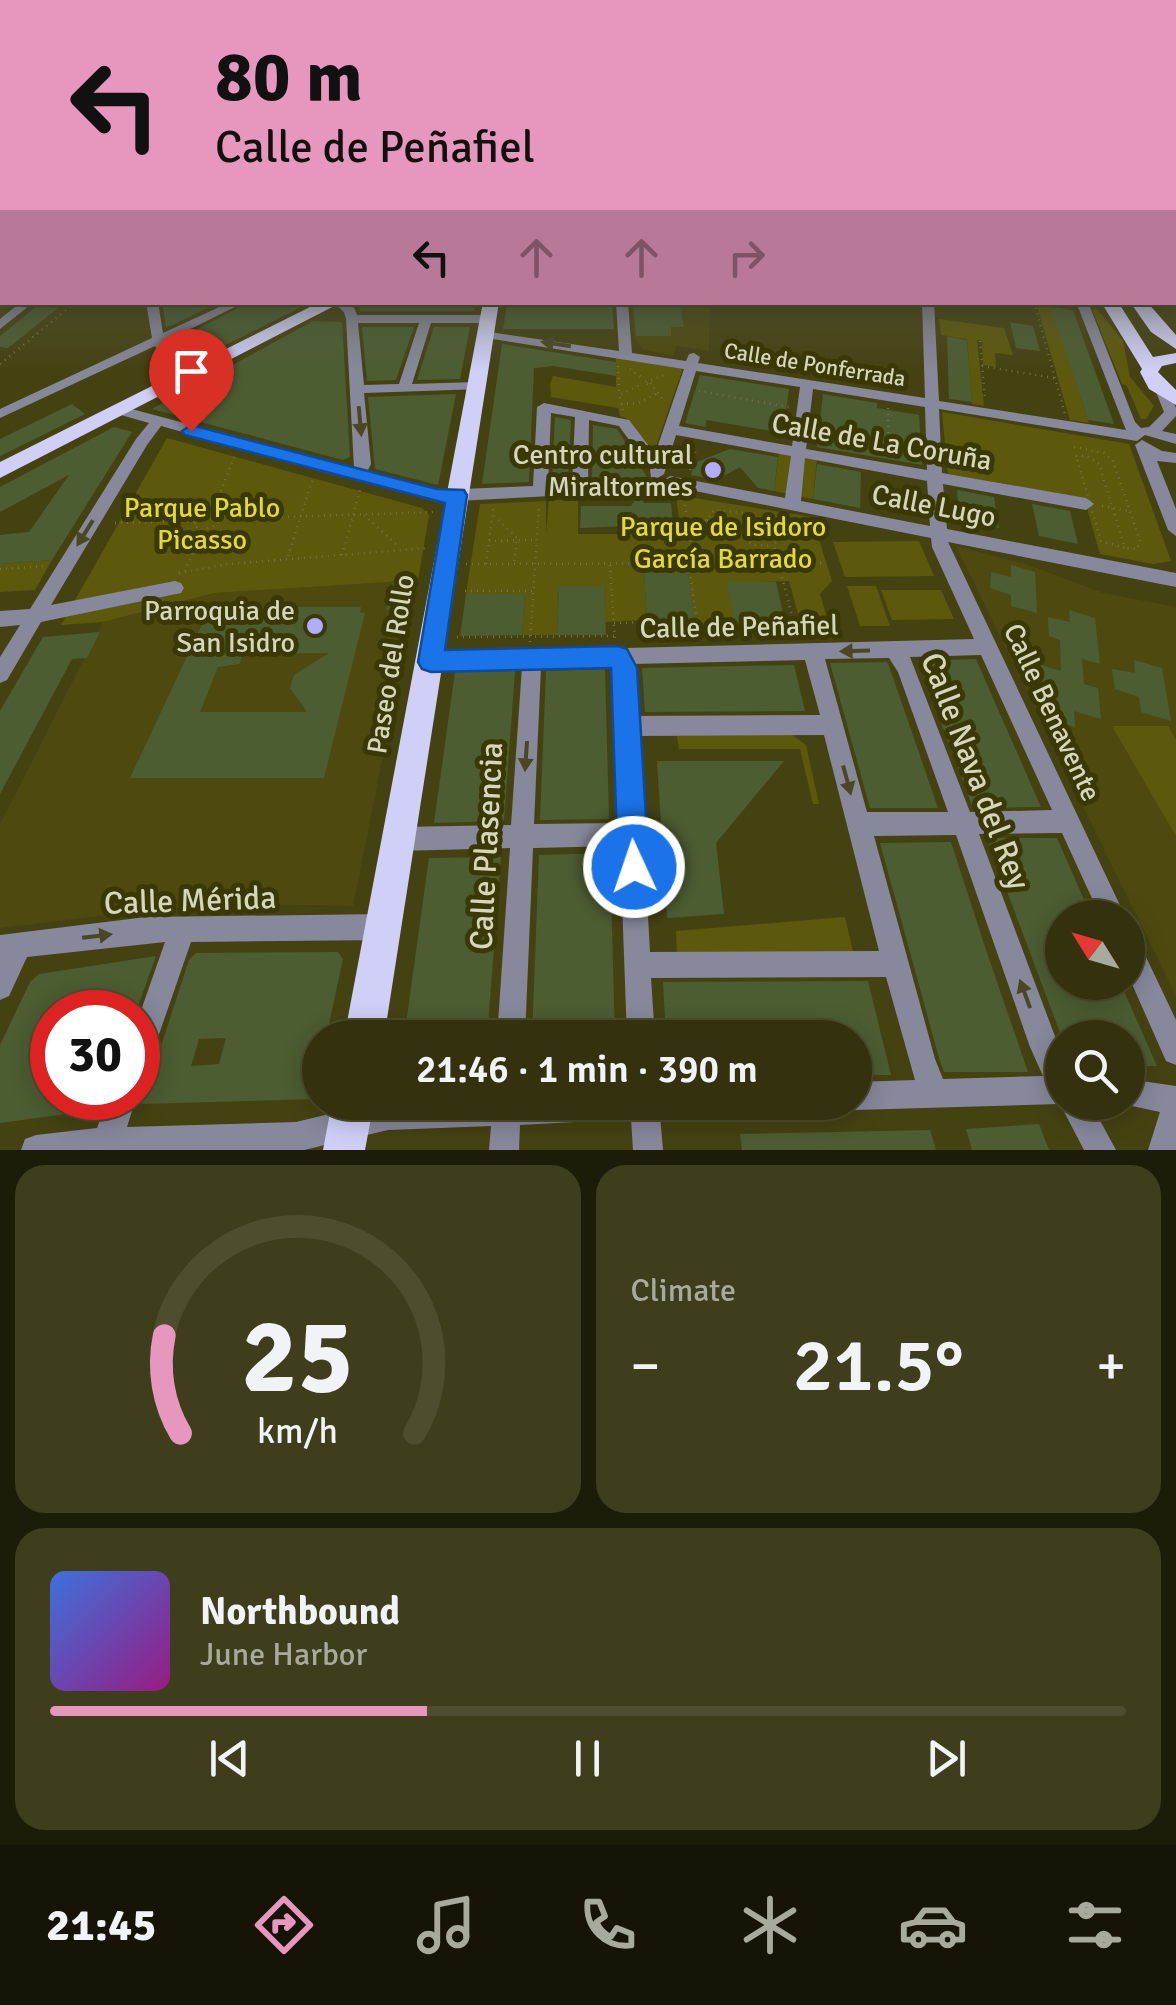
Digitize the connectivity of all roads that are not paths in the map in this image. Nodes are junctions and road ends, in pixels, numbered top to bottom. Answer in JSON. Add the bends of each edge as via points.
{"nodes":[{"id":1,"x":25,"y":305,"type":"edge"},
{"id":2,"x":156,"y":305,"type":"edge"},
{"id":3,"x":233,"y":305,"type":"edge"},
{"id":4,"x":325,"y":305,"type":"edge"},
{"id":5,"x":335,"y":305,"type":"edge"},
{"id":6,"x":439,"y":305,"type":"edge"},
{"id":7,"x":622,"y":305,"type":"edge"},
{"id":8,"x":928,"y":305,"type":"edge"},
{"id":9,"x":1083,"y":305,"type":"edge"},
{"id":10,"x":1111,"y":305,"type":"edge"},
{"id":11,"x":1140,"y":305,"type":"edge"},
{"id":12,"x":352,"y":318,"type":"junction"},
{"id":13,"x":489,"y":318,"type":"edge"},
{"id":14,"x":431,"y":319,"type":"junction"},
{"id":15,"x":0,"y":324,"type":"edge"},
{"id":16,"x":156,"y":340,"type":"junction"},
{"id":17,"x":1176,"y":344,"type":"edge"},
{"id":18,"x":134,"y":348,"type":"junction"},
{"id":19,"x":622,"y":358,"type":"junction"},
{"id":20,"x":1176,"y":358,"type":"edge"},
{"id":21,"x":692,"y":360,"type":"junction"},
{"id":22,"x":1150,"y":367,"type":"junction"},
{"id":23,"x":187,"y":376,"type":"junction"},
{"id":24,"x":807,"y":384,"type":"junction"},
{"id":25,"x":476,"y":386,"type":"junction"},
{"id":26,"x":357,"y":388,"type":"junction"},
{"id":27,"x":404,"y":388,"type":"junction"},
{"id":28,"x":1170,"y":395,"type":"edge"},
{"id":29,"x":0,"y":401,"type":"edge"},
{"id":30,"x":930,"y":403,"type":"junction"},
{"id":31,"x":119,"y":410,"type":"junction"},
{"id":32,"x":582,"y":413,"type":"junction"},
{"id":33,"x":0,"y":414,"type":"edge"},
{"id":34,"x":157,"y":422,"type":"junction"},
{"id":35,"x":669,"y":428,"type":"junction"},
{"id":36,"x":1144,"y":437,"type":"junction"},
{"id":37,"x":1176,"y":438,"type":"edge"},
{"id":38,"x":643,"y":448,"type":"junction"},
{"id":39,"x":663,"y":448,"type":"junction"},
{"id":40,"x":798,"y":449,"type":"junction"},
{"id":41,"x":1176,"y":458,"type":"edge"},
{"id":42,"x":0,"y":471,"type":"edge"},
{"id":43,"x":656,"y":476,"type":"junction"},
{"id":44,"x":359,"y":482,"type":"junction"},
{"id":45,"x":580,"y":490,"type":"junction"},
{"id":46,"x":457,"y":495,"type":"junction"},
{"id":47,"x":539,"y":496,"type":"junction"},
{"id":48,"x":1086,"y":504,"type":"road end"},
{"id":49,"x":789,"y":508,"type":"junction"},
{"id":50,"x":1172,"y":513,"type":"edge"},
{"id":51,"x":1176,"y":530,"type":"edge"},
{"id":52,"x":937,"y":534,"type":"junction"},
{"id":53,"x":176,"y":578,"type":"road end"},
{"id":54,"x":1176,"y":580,"type":"edge"},
{"id":55,"x":34,"y":616,"type":"junction"},
{"id":56,"x":0,"y":619,"type":"edge"},
{"id":57,"x":616,"y":646,"type":"junction"},
{"id":58,"x":806,"y":646,"type":"junction"},
{"id":59,"x":531,"y":648,"type":"junction"},
{"id":60,"x":988,"y":648,"type":"junction"},
{"id":61,"x":444,"y":649,"type":"junction"},
{"id":62,"x":894,"y":650,"type":"junction"},
{"id":63,"x":0,"y":674,"type":"edge"},
{"id":64,"x":832,"y":724,"type":"junction"},
{"id":65,"x":626,"y":726,"type":"junction"},
{"id":66,"x":857,"y":819,"type":"junction"},
{"id":67,"x":1068,"y":821,"type":"junction"},
{"id":68,"x":963,"y":823,"type":"junction"},
{"id":69,"x":632,"y":834,"type":"junction"},
{"id":70,"x":521,"y":837,"type":"junction"},
{"id":71,"x":400,"y":839,"type":"junction"},
{"id":72,"x":1105,"y":900,"type":"edge"},
{"id":73,"x":384,"y":927,"type":"junction"},
{"id":74,"x":184,"y":929,"type":"junction"},
{"id":75,"x":10,"y":947,"type":"edge"},
{"id":76,"x":896,"y":964,"type":"junction"},
{"id":77,"x":638,"y":965,"type":"junction"},
{"id":78,"x":1145,"y":983,"type":"edge"},
{"id":79,"x":0,"y":987,"type":"edge"},
{"id":80,"x":160,"y":995,"type":"edge"},
{"id":81,"x":367,"y":1020,"type":"edge"},
{"id":82,"x":512,"y":1020,"type":"edge"},
{"id":83,"x":640,"y":1020,"type":"edge"},
{"id":84,"x":1045,"y":1049,"type":"edge"},
{"id":85,"x":1176,"y":1050,"type":"edge"},
{"id":86,"x":1045,"y":1088,"type":"edge"},
{"id":87,"x":935,"y":1094,"type":"junction"},
{"id":88,"x":872,"y":1096,"type":"edge"},
{"id":89,"x":1145,"y":1097,"type":"edge"},
{"id":90,"x":1176,"y":1104,"type":"edge"},
{"id":91,"x":114,"y":1120,"type":"edge"},
{"id":92,"x":506,"y":1120,"type":"edge"},
{"id":93,"x":648,"y":1120,"type":"edge"},
{"id":94,"x":1084,"y":1120,"type":"edge"},
{"id":95,"x":349,"y":1125,"type":"edge"},
{"id":96,"x":105,"y":1146,"type":"edge"},
{"id":97,"x":1168,"y":1147,"type":"edge"},
{"id":98,"x":36,"y":1150,"type":"edge"},
{"id":99,"x":504,"y":1150,"type":"edge"},
{"id":100,"x":648,"y":1150,"type":"edge"},
{"id":101,"x":1101,"y":1150,"type":"edge"}],
"edges":[{"from":1,"to":15,"type":"street"},
{"from":2,"to":16,"type":"street"},
{"from":3,"to":16,"type":"street"},
{"from":4,"to":23,"type":"main road"},
{"from":5,"to":12,"type":"street","via":[[350,310]]},
{"from":6,"to":14,"type":"street"},
{"from":7,"to":19,"type":"street"},
{"from":8,"to":30,"type":"street"},
{"from":9,"to":36,"type":"street","via":[[1130,424]]},
{"from":10,"to":22,"type":"main road"},
{"from":11,"to":17,"type":"main road"},
{"from":12,"to":14,"type":"street","name":"Calle de Ponferrada"},
{"from":12,"to":26,"type":"street"},
{"from":13,"to":14,"type":"street","name":"Calle de Ponferrada"},
{"from":19,"to":13,"type":"street","name":"Calle de Ponferrada","one_way":true},
{"from":13,"to":25,"type":"main road","name":"Paseo del Rollo"},
{"from":14,"to":27,"type":"street"},
{"from":16,"to":18,"type":"street"},
{"from":16,"to":23,"type":"street"},
{"from":18,"to":29,"type":"street","via":[[110,351]]},
{"from":18,"to":33,"type":"street"},
{"from":19,"to":21,"type":"street","name":"Calle de Ponferrada"},
{"from":20,"to":22,"type":"main road"},
{"from":21,"to":24,"type":"street","name":"Calle de Ponferrada"},
{"from":21,"to":35,"type":"street"},
{"from":22,"to":28,"type":"main road","via":[[1151,378]]},
{"from":23,"to":31,"type":"main road"},
{"from":24,"to":30,"type":"street","name":"Calle de Ponferrada"},
{"from":24,"to":40,"type":"street"},
{"from":25,"to":27,"type":"street"},
{"from":25,"to":46,"type":"main road","name":"Paseo del Rollo"},
{"from":26,"to":27,"type":"street"},
{"from":26,"to":44,"type":"street","one_way":true},
{"from":28,"to":36,"type":"street","via":[[1171,412]]},
{"from":30,"to":36,"type":"street","name":"Calle de Ponferrada"},
{"from":30,"to":52,"type":"street"},
{"from":31,"to":34,"type":"street","name":"Calle Lugo"},
{"from":31,"to":42,"type":"main road"},
{"from":32,"to":38,"type":"street","via":[[622,412]]},
{"from":32,"to":45,"type":"street"},
{"from":32,"to":47,"type":"street","via":[[544,408]]},
{"from":34,"to":44,"type":"street","name":"Calle Lugo"},
{"from":34,"to":55,"type":"street","one_way":true},
{"from":35,"to":39,"type":"street"},
{"from":35,"to":40,"type":"street","name":"Calle de La Coruña"},
{"from":36,"to":37,"type":"street"},
{"from":36,"to":41,"type":"street"},
{"from":36,"to":50,"type":"street"},
{"from":38,"to":39,"type":"street"},
{"from":38,"to":43,"type":"street"},
{"from":39,"to":43,"type":"street"},
{"from":40,"to":48,"type":"street","name":"Calle de La Coruña"},
{"from":40,"to":49,"type":"street"},
{"from":43,"to":45,"type":"street","name":"Calle Lugo"},
{"from":43,"to":49,"type":"street","name":"Calle Lugo"},
{"from":44,"to":46,"type":"street","name":"Calle Lugo"},
{"from":45,"to":47,"type":"street","name":"Calle Lugo"},
{"from":46,"to":47,"type":"street","name":"Calle Lugo"},
{"from":46,"to":61,"type":"main road","name":"Paseo del Rollo"},
{"from":49,"to":52,"type":"street","name":"Calle Lugo"},
{"from":50,"to":51,"type":"street"},
{"from":52,"to":54,"type":"street","name":"Calle Lugo"},
{"from":52,"to":60,"type":"street","name":"Calle Benavente"},
{"from":53,"to":55,"type":"street"},
{"from":55,"to":56,"type":"street"},
{"from":55,"to":63,"type":"street"},
{"from":57,"to":58,"type":"street","name":"Calle de Peñafiel"},
{"from":57,"to":59,"type":"street","name":"Calle de Peñafiel"},
{"from":57,"to":65,"type":"street","via":[[624,668]]},
{"from":62,"to":58,"type":"street","name":"Calle de Peñafiel","one_way":true},
{"from":58,"to":64,"type":"street"},
{"from":59,"to":61,"type":"street","name":"Calle de Peñafiel"},
{"from":59,"to":70,"type":"street","name":"Calle Plasencia","one_way":true},
{"from":60,"to":62,"type":"street","name":"Calle de Peñafiel"},
{"from":60,"to":67,"type":"street","name":"Calle Benavente"},
{"from":61,"to":71,"type":"main road","name":"Paseo del Rollo"},
{"from":62,"to":68,"type":"street","name":"Calle Nava del Rey","via":[[907,668]]},
{"from":64,"to":65,"type":"street"},
{"from":64,"to":66,"type":"street","one_way":true},
{"from":65,"to":69,"type":"street"},
{"from":66,"to":68,"type":"street","via":[[869,825]]},
{"from":66,"to":76,"type":"street"},
{"from":67,"to":68,"type":"street"},
{"from":67,"to":72,"type":"street","name":"Calle Benavente"},
{"from":84,"to":68,"type":"street","name":"Calle Nava del Rey","one_way":true},
{"from":69,"to":70,"type":"street"},
{"from":69,"to":77,"type":"street"},
{"from":70,"to":71,"type":"street"},
{"from":70,"to":82,"type":"street","name":"Calle Plasencia"},
{"from":71,"to":73,"type":"main road","name":"Paseo del Rollo"},
{"from":73,"to":74,"type":"street","name":"Calle Mérida"},
{"from":73,"to":81,"type":"main road","name":"Paseo del Rollo"},
{"from":75,"to":74,"type":"street","name":"Calle Mérida","one_way":true},
{"from":74,"to":80,"type":"street"},
{"from":75,"to":79,"type":"street"},
{"from":76,"to":77,"type":"street"},
{"from":76,"to":87,"type":"street"},
{"from":77,"to":83,"type":"street"},
{"from":78,"to":85,"type":"street"},
{"from":86,"to":87,"type":"street"},
{"from":87,"to":88,"type":"street"},
{"from":89,"to":90,"type":"street"},
{"from":90,"to":97,"type":"street"},
{"from":91,"to":96,"type":"street"},
{"from":92,"to":99,"type":"street"},
{"from":93,"to":100,"type":"street"},
{"from":94,"to":101,"type":"street"},
{"from":95,"to":96,"type":"street","via":[[296,1137]]},
{"from":96,"to":98,"type":"street"}]}
